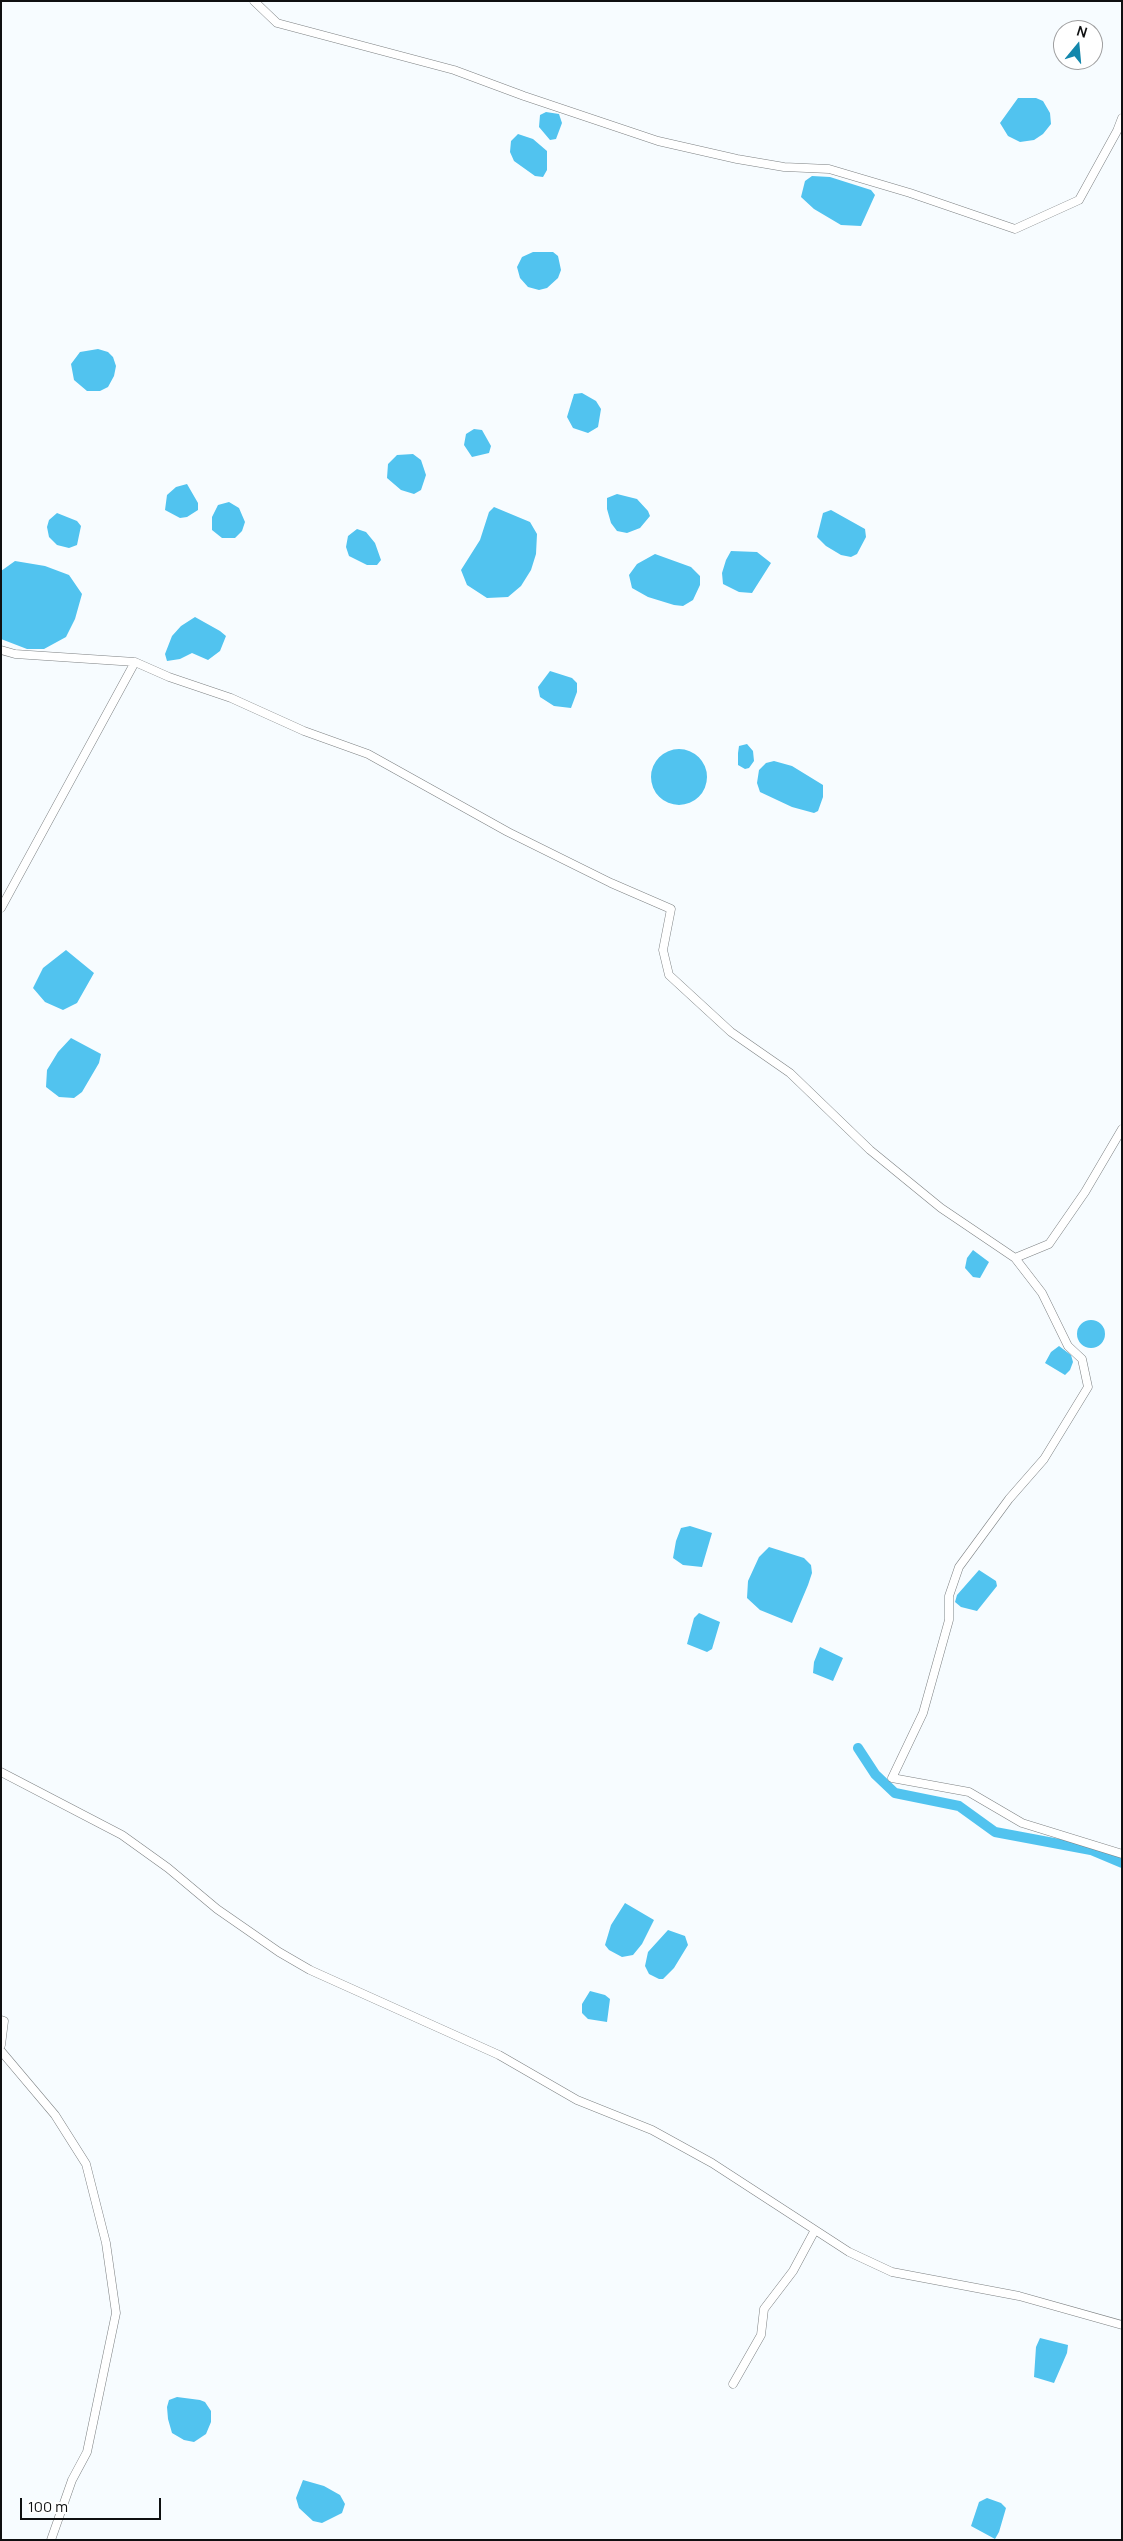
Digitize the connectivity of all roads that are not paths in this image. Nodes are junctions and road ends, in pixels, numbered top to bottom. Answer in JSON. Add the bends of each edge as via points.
{"nodes":[{"id":1,"x":254,"y":1,"type":"edge"},
{"id":2,"x":1122,"y":118,"type":"edge"},
{"id":3,"x":1120,"y":131,"type":"edge"},
{"id":4,"x":1,"y":650,"type":"edge"},
{"id":5,"x":134,"y":662,"type":"junction"},
{"id":6,"x":1,"y":908,"type":"edge"},
{"id":7,"x":1122,"y":1129,"type":"edge"},
{"id":8,"x":1015,"y":1258,"type":"junction"},
{"id":9,"x":1,"y":1772,"type":"edge"},
{"id":10,"x":1122,"y":1854,"type":"edge"},
{"id":11,"x":1,"y":2020,"type":"edge"},
{"id":12,"x":1,"y":2045,"type":"edge"},
{"id":13,"x":1,"y":2051,"type":"edge"},
{"id":14,"x":815,"y":2230,"type":"junction"},
{"id":15,"x":1122,"y":2325,"type":"edge"},
{"id":16,"x":733,"y":2384,"type":"dead end"},
{"id":17,"x":51,"y":2540,"type":"edge"}],
"edges":[{"from":1,"to":3,"type":"street","via":[[277,23],[454,70],[658,141],[738,160],[829,169],[1015,229],[1079,200]]},
{"from":2,"to":3,"type":"street"},
{"from":4,"to":5,"type":"street","via":[[15,654]]},
{"from":5,"to":6,"type":"street"},
{"from":5,"to":8,"type":"street","via":[[368,754],[508,832],[671,909],[663,950],[669,975],[731,1032],[790,1073],[870,1150],[934,1202]]},
{"from":7,"to":8,"type":"street","via":[[1085,1192],[1049,1244]]},
{"from":8,"to":10,"type":"street","via":[[1042,1293],[1068,1346],[1082,1359],[1088,1387],[1044,1459],[1009,1499],[959,1567],[949,1596],[949,1620],[923,1714],[892,1778],[969,1792],[1022,1823]]},
{"from":9,"to":14,"type":"street","via":[[122,1835],[217,1909],[310,1970],[499,2055],[577,2100],[652,2130],[712,2162]]},
{"from":11,"to":12,"type":"street","via":[[4,2021]]},
{"from":13,"to":17,"type":"street","via":[[55,2115],[86,2164],[106,2243],[116,2313],[87,2452],[72,2480]]},
{"from":14,"to":15,"type":"street","via":[[849,2252],[892,2272],[1019,2296]]},
{"from":14,"to":16,"type":"street","via":[[793,2271],[764,2309],[761,2335]]}]}
